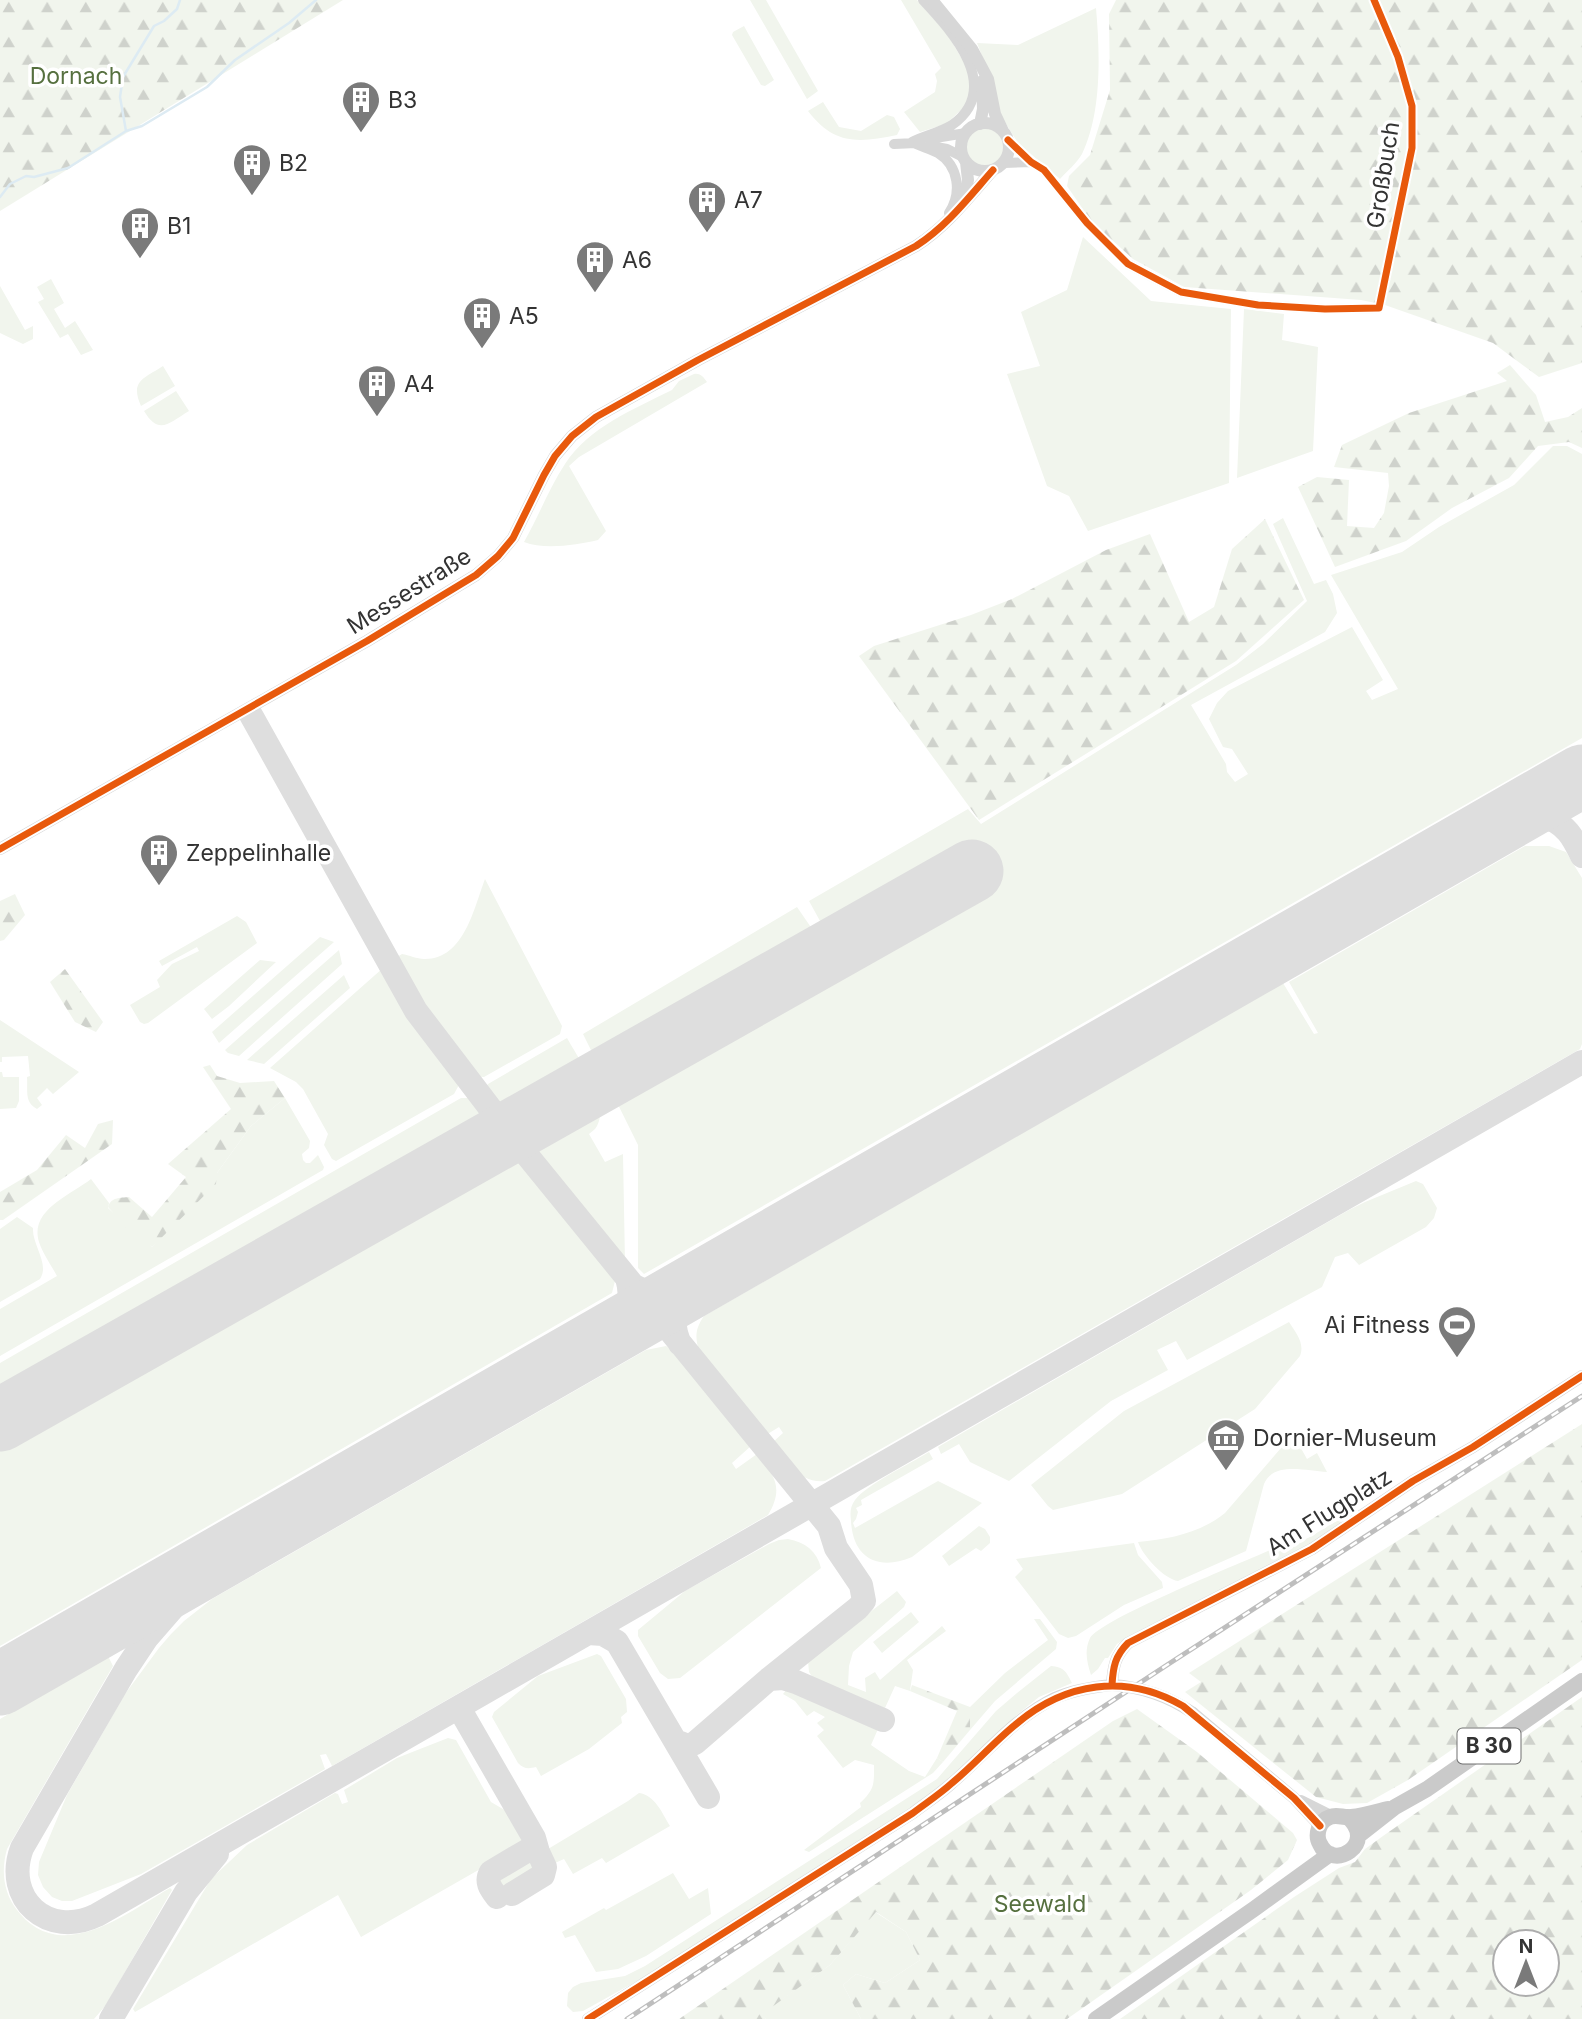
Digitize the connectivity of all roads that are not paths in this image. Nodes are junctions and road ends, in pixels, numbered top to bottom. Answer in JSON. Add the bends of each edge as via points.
{"nodes":[{"id":1,"x":923,"y":0,"type":"edge"},
{"id":2,"x":932,"y":0,"type":"edge"},
{"id":3,"x":1374,"y":0,"type":"edge"},
{"id":4,"x":980,"y":67,"type":"junction"},
{"id":5,"x":980,"y":124,"type":"junction"},
{"id":6,"x":966,"y":133,"type":"junction"},
{"id":7,"x":1005,"y":135,"type":"junction"},
{"id":8,"x":912,"y":142,"type":"junction"},
{"id":9,"x":894,"y":144,"type":"dead end"},
{"id":10,"x":965,"y":160,"type":"junction"},
{"id":11,"x":1031,"y":162,"type":"junction"},
{"id":12,"x":999,"y":166,"type":"junction"},
{"id":13,"x":963,"y":203,"type":"junction"},
{"id":14,"x":936,"y":233,"type":"junction"},
{"id":15,"x":0,"y":849,"type":"edge"},
{"id":16,"x":1582,"y":1376,"type":"edge"},
{"id":17,"x":1582,"y":1681,"type":"edge"},
{"id":18,"x":1112,"y":1685,"type":"junction"},
{"id":19,"x":1395,"y":1807,"type":"junction"},
{"id":20,"x":1333,"y":1820,"type":"junction"},
{"id":21,"x":1358,"y":1836,"type":"junction"},
{"id":22,"x":1324,"y":1849,"type":"junction"},
{"id":23,"x":588,"y":2019,"type":"edge"},
{"id":24,"x":1096,"y":2019,"type":"edge"}],
"edges":[{"from":1,"to":8,"type":"street","via":[[967,55],[975,79],[965,112],[951,125]]},
{"from":2,"to":4,"type":"street","via":[[972,49]]},
{"from":3,"to":11,"type":"street","name":"Großbuch","via":[[1412,106],[1412,148],[1379,308],[1258,305],[1181,292],[1128,264],[1044,170]]},
{"from":4,"to":5,"type":"street"},
{"from":4,"to":7,"type":"street"},
{"from":5,"to":6,"type":"street"},
{"from":5,"to":7,"type":"street","via":[[993,125]]},
{"from":6,"to":8,"type":"street"},
{"from":6,"to":10,"type":"street","via":[[962,143]]},
{"from":7,"to":11,"type":"street"},
{"from":7,"to":12,"type":"street","via":[[1009,151]]},
{"from":8,"to":9,"type":"street"},
{"from":8,"to":10,"type":"street","via":[[947,149]]},
{"from":8,"to":14,"type":"street","via":[[938,153],[955,171],[955,205]]},
{"from":10,"to":12,"type":"street","via":[[977,170]]},
{"from":10,"to":13,"type":"street","via":[[968,180]]},
{"from":11,"to":12,"type":"street"},
{"from":12,"to":13,"type":"street","name":"Messestraße"},
{"from":13,"to":14,"type":"street","name":"Messestraße"},
{"from":14,"to":15,"type":"street","name":"Messestraße","via":[[596,417],[555,456],[513,538],[476,575]]},
{"from":16,"to":18,"type":"street","name":"Am Flugplatz","via":[[1312,1549],[1128,1643],[1115,1659]]},
{"from":17,"to":19,"type":"main road","number":"B 30"},
{"from":18,"to":20,"type":"street","bridge":true,"via":[[1165,1696],[1193,1713],[1294,1798]]},
{"from":18,"to":23,"type":"street","via":[[1057,1697],[1036,1708],[914,1813]]},
{"from":19,"to":20,"type":"main road","number":"B 30"},
{"from":19,"to":21,"type":"main road","number":"B 30"},
{"from":20,"to":21,"type":"main road","via":[[1354,1823]]},
{"from":20,"to":22,"type":"main road","via":[[1317,1835]]},
{"from":21,"to":22,"type":"main road","number":"B 30","via":[[1347,1854],[1338,1856]]},
{"from":22,"to":24,"type":"main road","number":"B 30","via":[[1295,1880]]}]}
